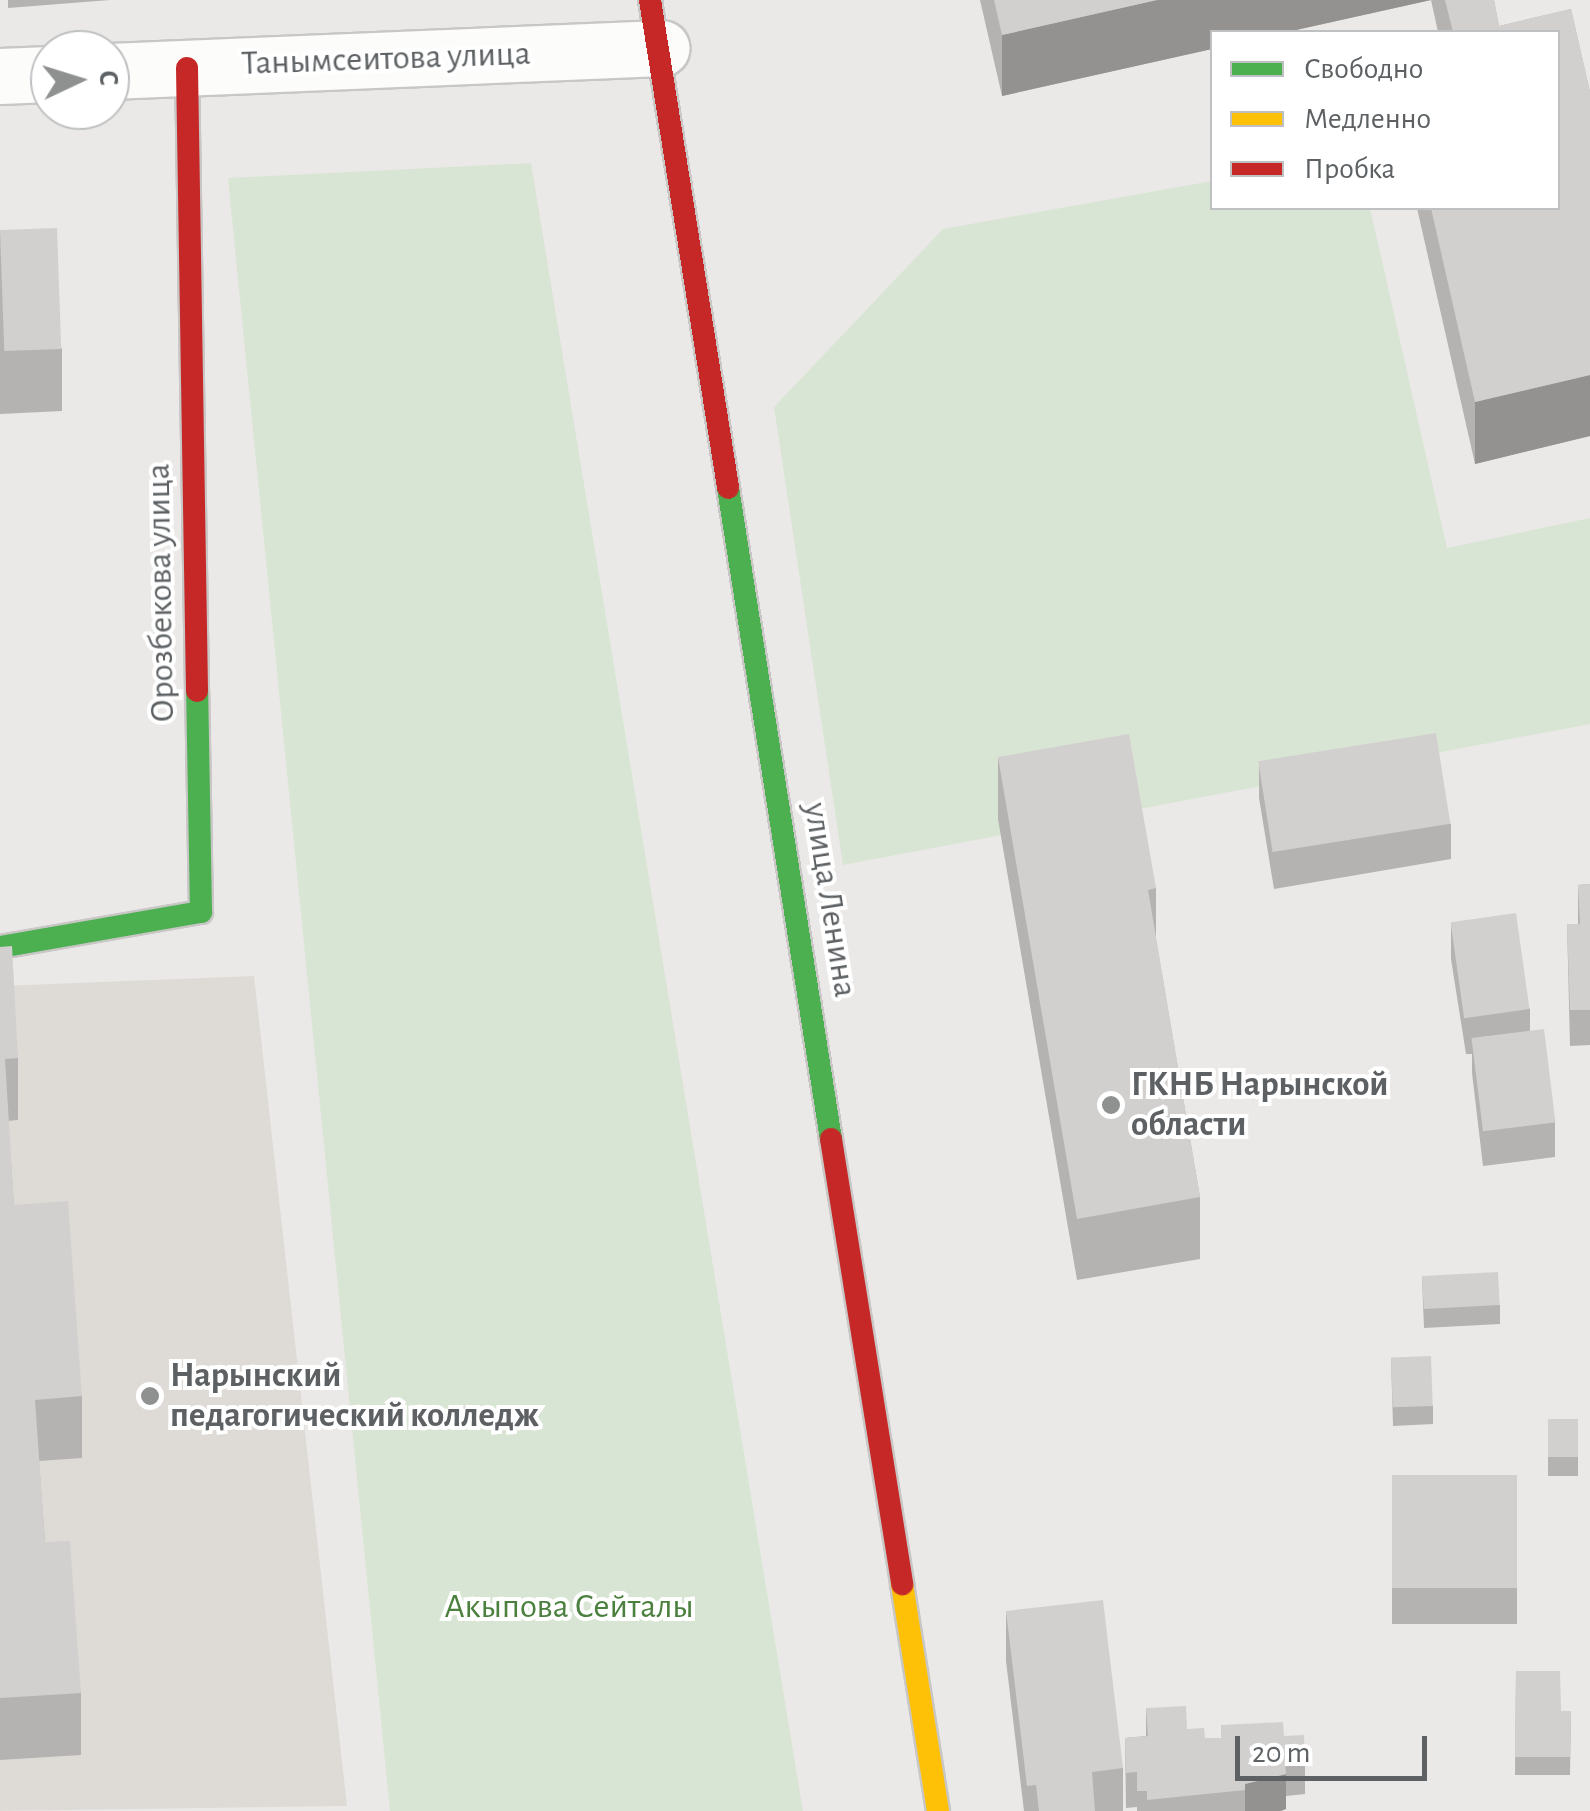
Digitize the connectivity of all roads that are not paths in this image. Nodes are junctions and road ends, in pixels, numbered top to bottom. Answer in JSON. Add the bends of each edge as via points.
{"nodes":[{"id":1,"x":656,"y":24,"type":"edge"},
{"id":2,"x":188,"y":68,"type":"junction"},
{"id":3,"x":130,"y":70,"type":"edge"},
{"id":4,"x":30,"y":75,"type":"edge"},
{"id":5,"x":0,"y":76,"type":"edge"},
{"id":6,"x":0,"y":947,"type":"edge"},
{"id":7,"x":938,"y":1811,"type":"edge"}],
"edges":[{"from":1,"to":2,"type":"street","name":"Танымсеитова улица"},
{"from":1,"to":7,"type":"main road","name":"улица Ленина"},
{"from":2,"to":3,"type":"street","name":"Танымсеитова улица"},
{"from":2,"to":6,"type":"main road","name":"Орозбекова улица","via":[[202,912]]},
{"from":4,"to":5,"type":"street"}]}
